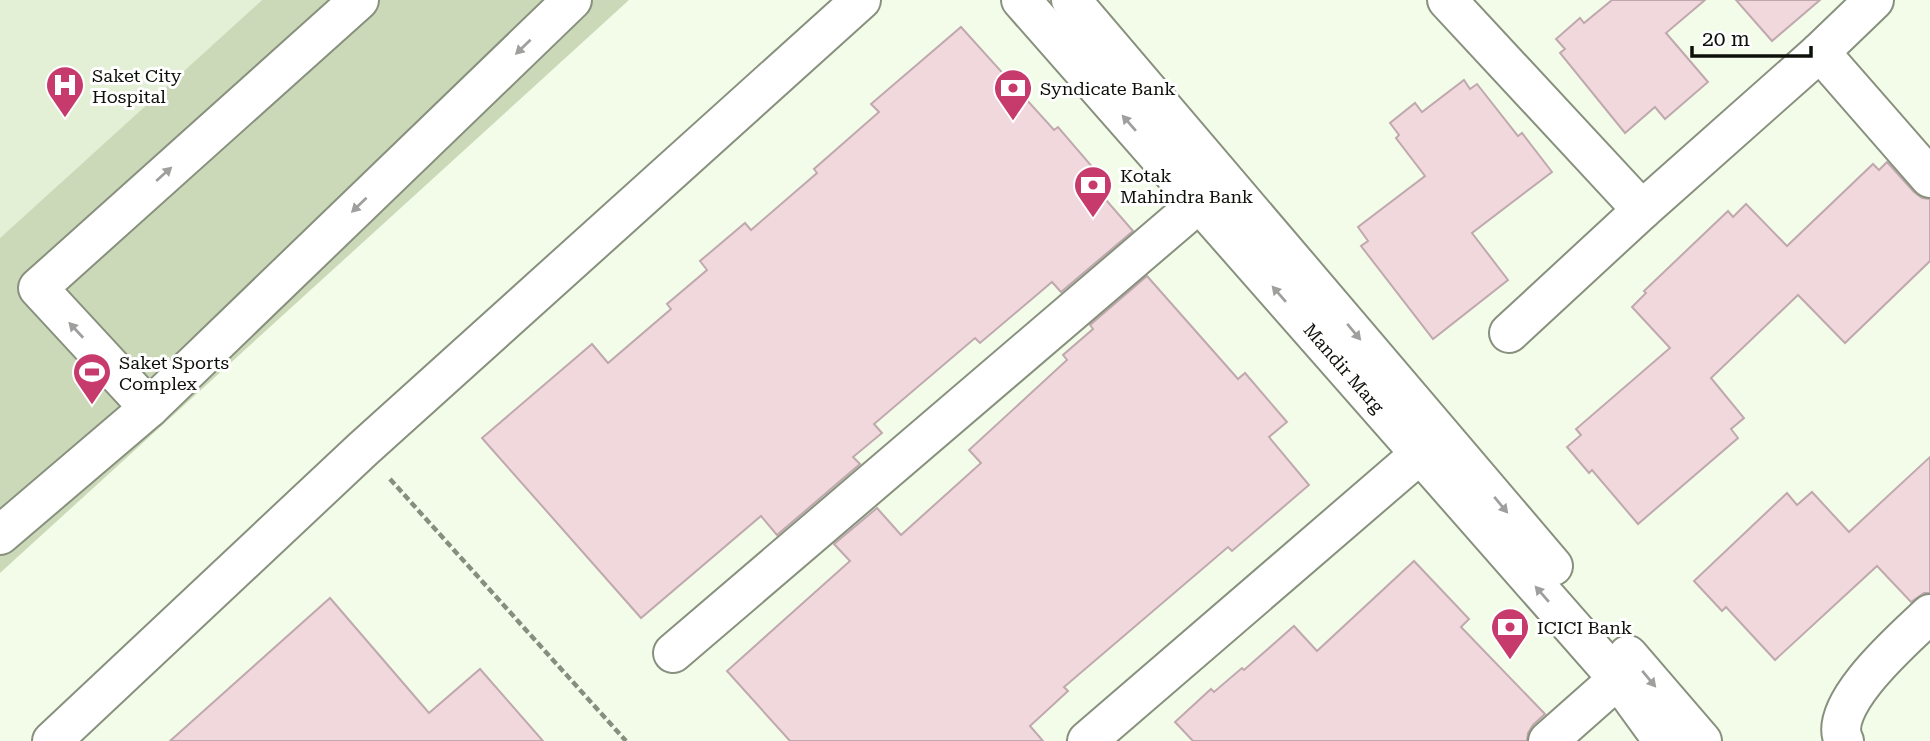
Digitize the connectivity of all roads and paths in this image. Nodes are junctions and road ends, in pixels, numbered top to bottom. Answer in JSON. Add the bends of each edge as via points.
{"nodes":[{"id":1,"x":359,"y":0,"type":"edge"},
{"id":2,"x":572,"y":0,"type":"edge"},
{"id":3,"x":861,"y":0,"type":"edge"},
{"id":4,"x":1021,"y":0,"type":"edge"},
{"id":5,"x":1071,"y":0,"type":"edge"},
{"id":6,"x":1447,"y":0,"type":"edge"},
{"id":7,"x":1874,"y":0,"type":"edge"},
{"id":8,"x":1820,"y":52,"type":"junction"},
{"id":9,"x":1930,"y":178,"type":"edge"},
{"id":10,"x":1199,"y":204,"type":"junction"},
{"id":11,"x":1642,"y":210,"type":"junction"},
{"id":12,"x":1509,"y":333,"type":"dead end"},
{"id":13,"x":149,"y":408,"type":"junction"},
{"id":14,"x":363,"y":449,"type":"junction"},
{"id":15,"x":1420,"y":454,"type":"junction"},
{"id":16,"x":0,"y":536,"type":"edge"},
{"id":17,"x":1930,"y":614,"type":"edge"},
{"id":18,"x":673,"y":653,"type":"dead end"},
{"id":19,"x":1618,"y":679,"type":"junction"},
{"id":20,"x":52,"y":741,"type":"edge"},
{"id":21,"x":626,"y":741,"type":"edge"},
{"id":22,"x":1087,"y":741,"type":"edge"},
{"id":23,"x":1548,"y":741,"type":"edge"},
{"id":24,"x":1663,"y":741,"type":"edge"},
{"id":25,"x":1702,"y":741,"type":"edge"},
{"id":26,"x":1844,"y":741,"type":"edge"}],
"edges":[{"from":13,"to":1,"type":"street","one_way":true,"via":[[38,288]]},
{"from":2,"to":13,"type":"street","one_way":true},
{"from":3,"to":14,"type":"street"},
{"from":10,"to":4,"type":"street","name":"Mandir Marg","one_way":true},
{"from":5,"to":25,"type":"street","name":"Mandir Marg","one_way":true},
{"from":6,"to":11,"type":"street"},
{"from":7,"to":8,"type":"street"},
{"from":8,"to":9,"type":"street"},
{"from":8,"to":11,"type":"street"},
{"from":15,"to":10,"type":"street","name":"Mandir Marg","one_way":true},
{"from":10,"to":18,"type":"street"},
{"from":11,"to":12,"type":"street"},
{"from":13,"to":16,"type":"street"},
{"from":14,"to":20,"type":"street"},
{"from":14,"to":21,"type":"path"},
{"from":19,"to":15,"type":"street","name":"Mandir Marg","one_way":true},
{"from":15,"to":22,"type":"street"},
{"from":17,"to":26,"type":"street","via":[[1871,671],[1846,707]]},
{"from":19,"to":23,"type":"street"},
{"from":19,"to":24,"type":"street","name":"Mandir Marg"}]}
